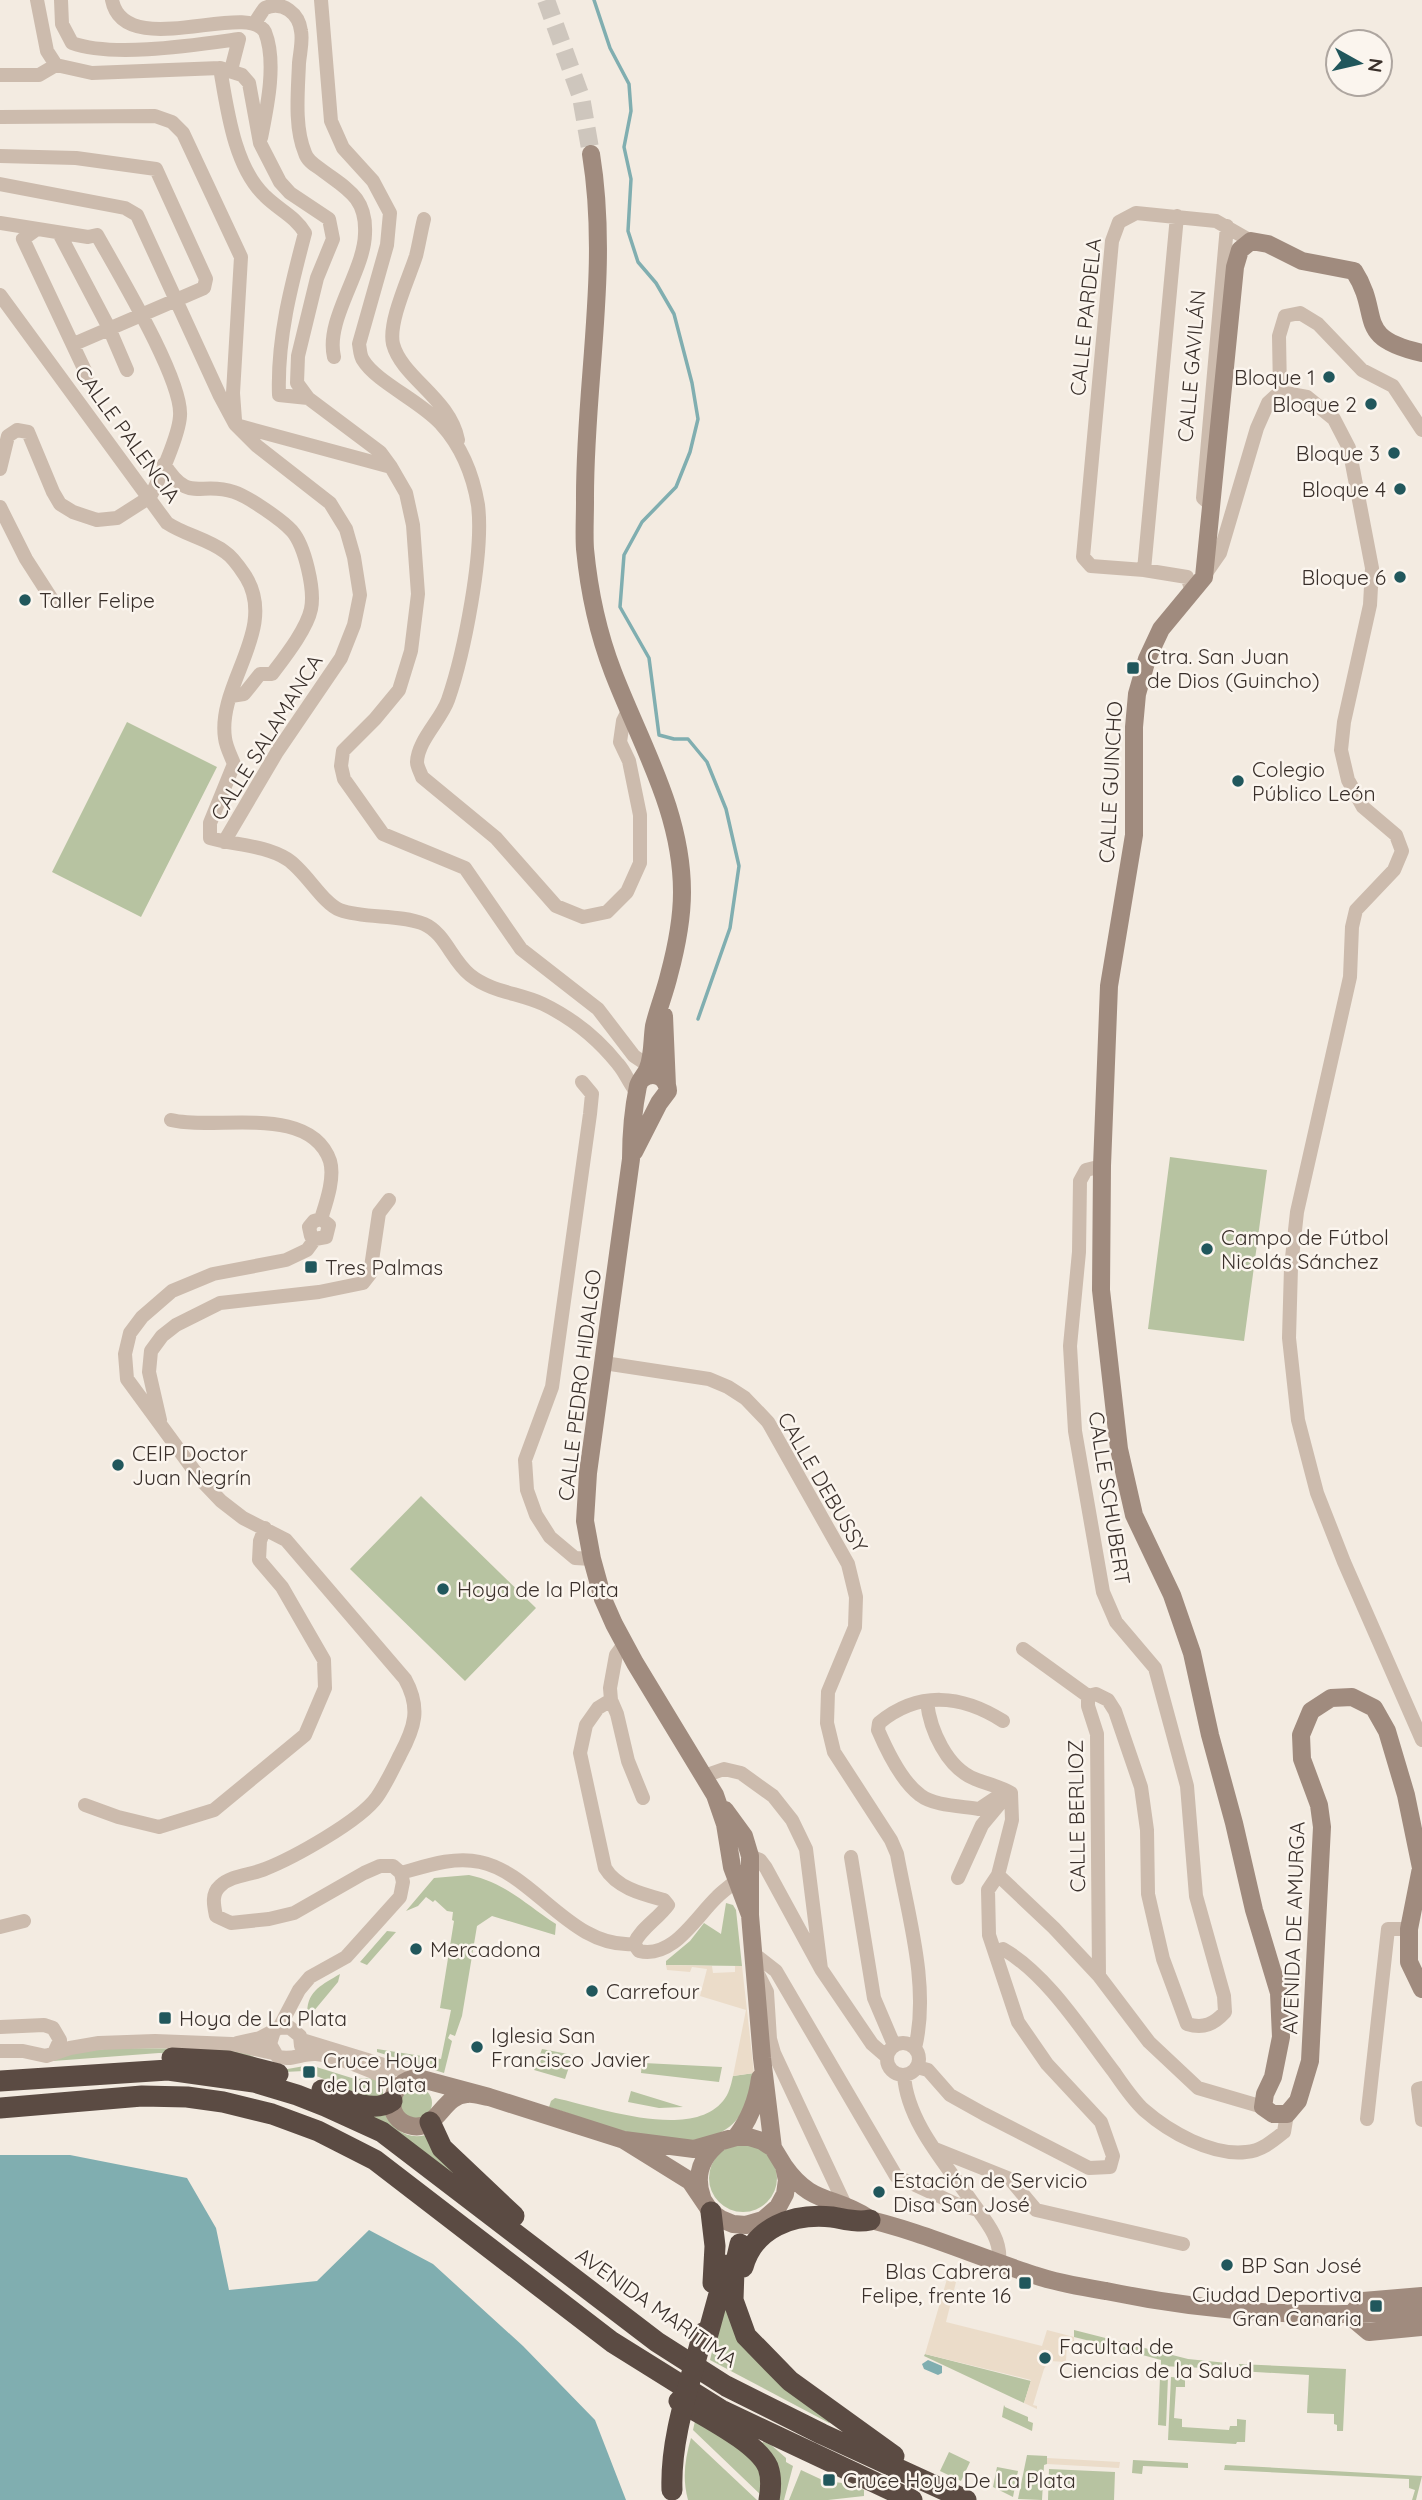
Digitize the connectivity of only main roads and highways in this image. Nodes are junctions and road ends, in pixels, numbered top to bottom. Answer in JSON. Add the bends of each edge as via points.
{"nodes":[{"id":1,"x":51,"y":2078,"type":"junction"},
{"id":2,"x":0,"y":2081,"type":"edge"},
{"id":3,"x":393,"y":2098,"type":"road end"},
{"id":4,"x":0,"y":2108,"type":"edge"},
{"id":5,"x":435,"y":2117,"type":"road end"},
{"id":6,"x":708,"y":2207,"type":"road end"},
{"id":7,"x":763,"y":2219,"type":"road end"},
{"id":8,"x":870,"y":2220,"type":"road end"},
{"id":9,"x":740,"y":2244,"type":"junction"},
{"id":10,"x":602,"y":2301,"type":"junction"},
{"id":11,"x":706,"y":2334,"type":"junction"},
{"id":12,"x":612,"y":2342,"type":"junction"},
{"id":13,"x":761,"y":2353,"type":"junction"},
{"id":14,"x":676,"y":2494,"type":"edge"},
{"id":15,"x":769,"y":2500,"type":"edge"},
{"id":16,"x":912,"y":2500,"type":"edge"},
{"id":17,"x":966,"y":2500,"type":"edge"},
{"id":18,"x":976,"y":2500,"type":"edge"}],
"edges":[{"from":1,"to":2,"type":"highway"},
{"from":1,"to":3,"type":"highway","via":[[131,2059],[195,2059],[267,2070],[370,2107],[385,2106]]},
{"from":1,"to":10,"type":"highway","name":"AVENIDA MARITIMA","via":[[168,2070],[276,2088],[343,2114],[382,2132]]},
{"from":4,"to":12,"type":"highway","via":[[142,2096],[187,2097],[272,2114],[375,2160]]},
{"from":5,"to":10,"type":"highway","via":[[442,2148]]},
{"from":6,"to":11,"type":"highway","via":[[716,2246]]},
{"from":7,"to":9,"type":"highway"},
{"from":8,"to":13,"type":"highway","via":[[804,2217],[785,2221],[759,2238],[744,2265],[741,2298]]},
{"from":9,"to":11,"type":"highway","via":[[727,2263]]},
{"from":9,"to":13,"type":"highway","via":[[733,2300],[746,2336]]},
{"from":10,"to":17,"type":"highway","name":"AVENIDA MARITIMA","via":[[726,2386]]},
{"from":11,"to":14,"type":"highway","bridge":true,"via":[[674,2446],[671,2468]]},
{"from":12,"to":15,"type":"highway","via":[[667,2393],[754,2448],[768,2468]]},
{"from":12,"to":16,"type":"highway","via":[[721,2410]]},
{"from":13,"to":18,"type":"highway","via":[[790,2381],[890,2453]]}]}
